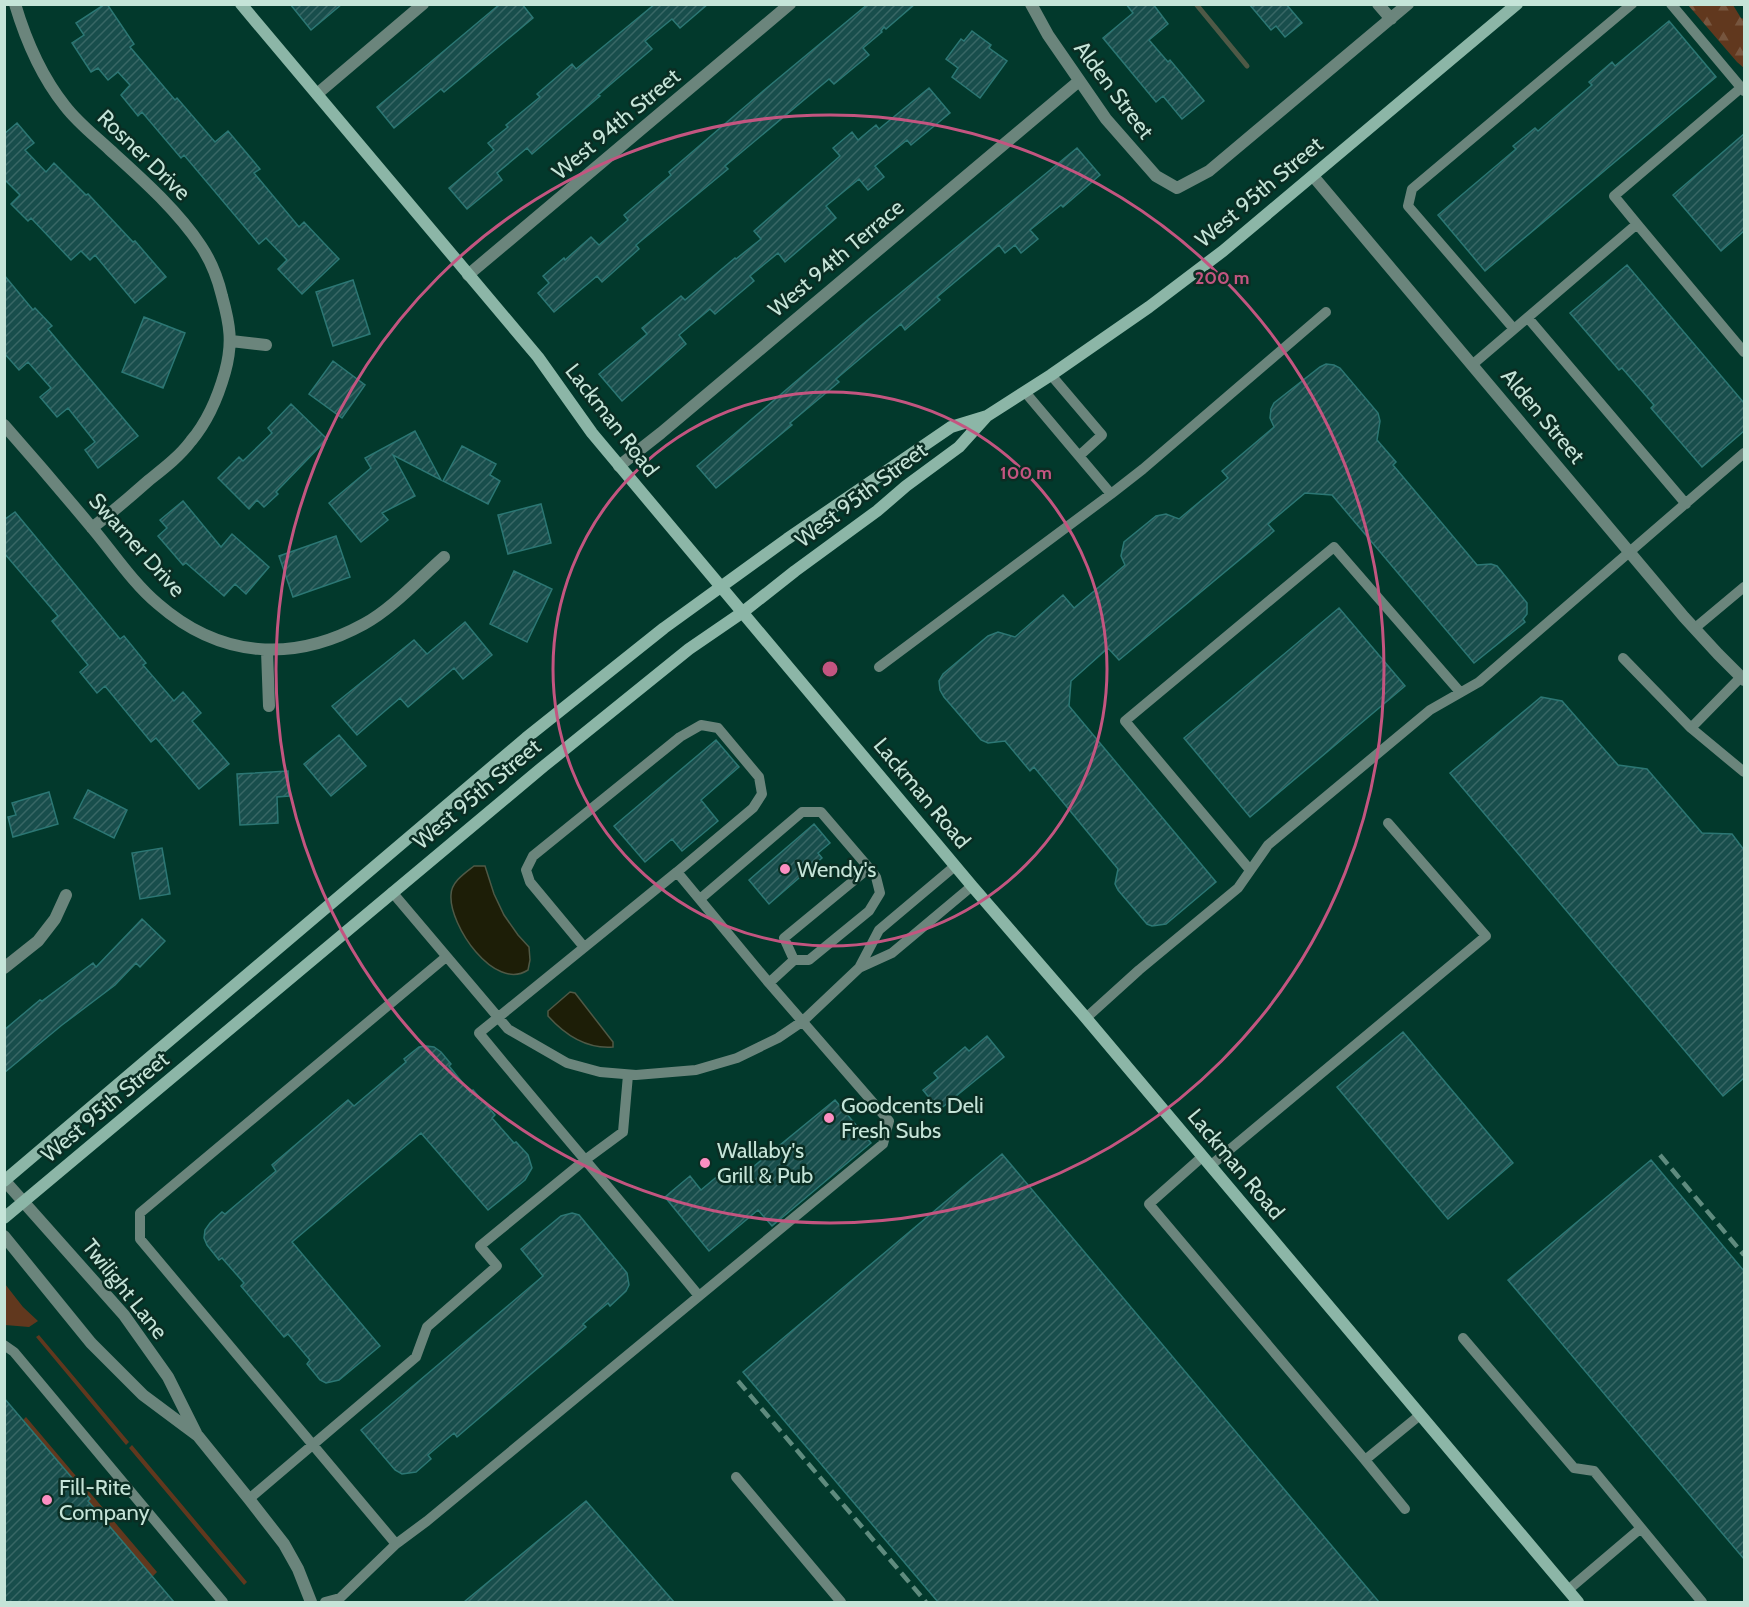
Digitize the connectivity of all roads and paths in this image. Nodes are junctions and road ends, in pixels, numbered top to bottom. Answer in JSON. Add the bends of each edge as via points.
{"nodes":[{"id":1,"x":15,"y":4,"type":"edge"},
{"id":2,"x":241,"y":4,"type":"edge"},
{"id":3,"x":423,"y":4,"type":"edge"},
{"id":4,"x":790,"y":4,"type":"edge"},
{"id":5,"x":1031,"y":4,"type":"edge"},
{"id":6,"x":1378,"y":4,"type":"edge"},
{"id":7,"x":1408,"y":4,"type":"edge"},
{"id":8,"x":1517,"y":4,"type":"edge"},
{"id":9,"x":1632,"y":4,"type":"edge"},
{"id":10,"x":1671,"y":4,"type":"edge"},
{"id":11,"x":1390,"y":19,"type":"junction"},
{"id":12,"x":1078,"y":81,"type":"junction"},
{"id":13,"x":1743,"y":89,"type":"edge"},
{"id":14,"x":317,"y":94,"type":"junction"},
{"id":15,"x":1313,"y":176,"type":"junction"},
{"id":16,"x":1637,"y":224,"type":"junction"},
{"id":17,"x":468,"y":275,"type":"junction"},
{"id":18,"x":1326,"y":312,"type":"dead end"},
{"id":19,"x":1528,"y":318,"type":"junction"},
{"id":20,"x":1514,"y":329,"type":"junction"},
{"id":21,"x":231,"y":341,"type":"junction"},
{"id":22,"x":266,"y":345,"type":"dead end"},
{"id":23,"x":1744,"y":352,"type":"edge"},
{"id":24,"x":1472,"y":365,"type":"junction"},
{"id":25,"x":1051,"y":375,"type":"junction"},
{"id":26,"x":1024,"y":392,"type":"junction"},
{"id":27,"x":987,"y":416,"type":"junction"},
{"id":28,"x":4,"y":425,"type":"edge"},
{"id":29,"x":1744,"y":453,"type":"edge"},
{"id":30,"x":1079,"y":456,"type":"junction"},
{"id":31,"x":619,"y":466,"type":"junction"},
{"id":32,"x":1111,"y":494,"type":"junction"},
{"id":33,"x":1686,"y":504,"type":"junction"},
{"id":34,"x":92,"y":528,"type":"junction"},
{"id":35,"x":1630,"y":552,"type":"junction"},
{"id":36,"x":444,"y":557,"type":"dead end"},
{"id":37,"x":721,"y":587,"type":"junction"},
{"id":38,"x":1744,"y":587,"type":"edge"},
{"id":39,"x":743,"y":612,"type":"junction"},
{"id":40,"x":1695,"y":628,"type":"junction"},
{"id":41,"x":267,"y":651,"type":"junction"},
{"id":42,"x":1623,"y":658,"type":"dead end"},
{"id":43,"x":879,"y":667,"type":"dead end"},
{"id":44,"x":1743,"y":679,"type":"edge"},
{"id":45,"x":1461,"y":692,"type":"junction"},
{"id":46,"x":269,"y":706,"type":"dead end"},
{"id":47,"x":1691,"y":728,"type":"junction"},
{"id":48,"x":1744,"y":772,"type":"edge"},
{"id":49,"x":1388,"y":823,"type":"dead end"},
{"id":50,"x":955,"y":866,"type":"junction"},
{"id":51,"x":869,"y":868,"type":"junction"},
{"id":52,"x":1250,"y":870,"type":"junction"},
{"id":53,"x":677,"y":872,"type":"junction"},
{"id":54,"x":972,"y":886,"type":"junction"},
{"id":55,"x":392,"y":892,"type":"junction"},
{"id":56,"x":66,"y":895,"type":"dead end"},
{"id":57,"x":700,"y":899,"type":"junction"},
{"id":58,"x":584,"y":947,"type":"junction"},
{"id":59,"x":446,"y":957,"type":"junction"},
{"id":60,"x":794,"y":960,"type":"junction"},
{"id":61,"x":4,"y":968,"type":"edge"},
{"id":62,"x":859,"y":968,"type":"junction"},
{"id":63,"x":769,"y":983,"type":"junction"},
{"id":64,"x":499,"y":1018,"type":"junction"},
{"id":65,"x":1086,"y":1018,"type":"junction"},
{"id":66,"x":803,"y":1021,"type":"junction"},
{"id":67,"x":628,"y":1075,"type":"junction"},
{"id":68,"x":585,"y":1160,"type":"junction"},
{"id":69,"x":1206,"y":1161,"type":"junction"},
{"id":70,"x":5,"y":1181,"type":"edge"},
{"id":71,"x":24,"y":1202,"type":"junction"},
{"id":72,"x":4,"y":1218,"type":"edge"},
{"id":73,"x":4,"y":1236,"type":"edge"},
{"id":74,"x":699,"y":1296,"type":"junction"},
{"id":75,"x":1463,"y":1338,"type":"dead end"},
{"id":76,"x":4,"y":1345,"type":"edge"},
{"id":77,"x":1420,"y":1415,"type":"junction"},
{"id":78,"x":198,"y":1437,"type":"junction"},
{"id":79,"x":313,"y":1445,"type":"junction"},
{"id":80,"x":1365,"y":1460,"type":"junction"},
{"id":81,"x":736,"y":1478,"type":"dead end"},
{"id":82,"x":249,"y":1499,"type":"junction"},
{"id":83,"x":1405,"y":1509,"type":"dead end"},
{"id":84,"x":1641,"y":1528,"type":"junction"},
{"id":85,"x":396,"y":1544,"type":"junction"},
{"id":86,"x":1568,"y":1590,"type":"junction"},
{"id":87,"x":223,"y":1602,"type":"edge"},
{"id":88,"x":311,"y":1602,"type":"edge"},
{"id":89,"x":325,"y":1602,"type":"edge"},
{"id":90,"x":841,"y":1602,"type":"edge"},
{"id":91,"x":1578,"y":1602,"type":"edge"},
{"id":92,"x":1702,"y":1602,"type":"edge"}],
"edges":[{"from":1,"to":21,"type":"street","name":"Rosner Drive","via":[[40,69],[66,107],[174,213],[201,246],[219,285]]},
{"from":2,"to":14,"type":"main road","name":"Lackman Road"},
{"from":3,"to":14,"type":"street"},
{"from":4,"to":17,"type":"street","name":"West 94th Street"},
{"from":5,"to":12,"type":"street","name":"Alden Street"},
{"from":6,"to":11,"type":"street"},
{"from":7,"to":11,"type":"street"},
{"from":8,"to":15,"type":"main road","name":"West 95th Street"},
{"from":9,"to":20,"type":"lane","via":[[1412,189],[1408,206]]},
{"from":10,"to":13,"type":"lane"},
{"from":11,"to":12,"type":"street","name":"Alden Street","via":[[1209,171],[1178,188],[1156,176],[1139,158]]},
{"from":12,"to":31,"type":"street","name":"West 94th Terrace"},
{"from":13,"to":16,"type":"lane","via":[[1614,196]]},
{"from":14,"to":17,"type":"main road","name":"Lackman Road"},
{"from":15,"to":24,"type":"street","name":"Alden Street"},
{"from":15,"to":25,"type":"main road","name":"West 95th Street","via":[[1223,251]]},
{"from":16,"to":19,"type":"lane"},
{"from":16,"to":23,"type":"lane"},
{"from":17,"to":31,"type":"main road","name":"Lackman Road","via":[[538,357]]},
{"from":18,"to":32,"type":"lane"},
{"from":19,"to":20,"type":"lane"},
{"from":19,"to":33,"type":"lane"},
{"from":20,"to":24,"type":"lane"},
{"from":21,"to":22,"type":"street"},
{"from":21,"to":34,"type":"street","name":"Rosner Drive","via":[[215,402],[193,439],[179,456]]},
{"from":24,"to":35,"type":"street","name":"Alden Street"},
{"from":25,"to":26,"type":"main road","name":"West 95th Street"},
{"from":25,"to":30,"type":"lane","via":[[1102,435]]},
{"from":26,"to":27,"type":"main road","name":"West 95th Street"},
{"from":26,"to":30,"type":"lane"},
{"from":27,"to":37,"type":"main road","name":"West 95th Street","via":[[951,427]]},
{"from":27,"to":39,"type":"main road","name":"West 95th Street","via":[[959,447]]},
{"from":28,"to":34,"type":"street","name":"Swarner Drive"},
{"from":29,"to":33,"type":"lane"},
{"from":30,"to":32,"type":"lane"},
{"from":31,"to":37,"type":"main road","name":"Lackman Road"},
{"from":32,"to":43,"type":"lane"},
{"from":33,"to":35,"type":"lane"},
{"from":34,"to":41,"type":"street","name":"Swarner Drive","via":[[136,583],[176,618],[216,640]]},
{"from":35,"to":40,"type":"street","name":"Alden Street"},
{"from":35,"to":45,"type":"lane","via":[[1479,682]]},
{"from":36,"to":41,"type":"street","name":"Swarner Drive","via":[[366,623],[310,646]]},
{"from":37,"to":39,"type":"main road","name":"Lackman Road"},
{"from":37,"to":70,"type":"main road","name":"West 95th Street","via":[[526,738]]},
{"from":38,"to":40,"type":"lane"},
{"from":39,"to":50,"type":"main road","name":"Lackman Road"},
{"from":39,"to":55,"type":"main road","name":"West 95th Street","via":[[632,694]]},
{"from":40,"to":44,"type":"street","name":"Alden Street"},
{"from":41,"to":46,"type":"street"},
{"from":42,"to":47,"type":"lane"},
{"from":44,"to":47,"type":"lane"},
{"from":45,"to":52,"type":"lane","via":[[1430,710],[1268,845]]},
{"from":45,"to":52,"type":"lane","via":[[1334,548],[1125,721]]},
{"from":47,"to":48,"type":"lane"},
{"from":49,"to":69,"type":"lane","via":[[1486,936]]},
{"from":50,"to":54,"type":"main road","name":"Lackman Road"},
{"from":50,"to":62,"type":"lane","via":[[879,930]]},
{"from":51,"to":57,"type":"lane","via":[[821,812],[802,812]]},
{"from":51,"to":60,"type":"lane","via":[[784,938]]},
{"from":51,"to":60,"type":"lane","via":[[880,893],[869,911],[809,960]]},
{"from":52,"to":65,"type":"lane","via":[[1238,888]]},
{"from":53,"to":57,"type":"lane"},
{"from":53,"to":58,"type":"lane"},
{"from":53,"to":58,"type":"lane","via":[[753,808],[762,794],[759,777],[718,728],[700,725],[680,737],[533,856],[526,870],[530,882]]},
{"from":54,"to":62,"type":"lane","via":[[892,953]]},
{"from":54,"to":65,"type":"main road","name":"Lackman Road"},
{"from":55,"to":59,"type":"lane"},
{"from":55,"to":71,"type":"main road","name":"West 95th Street"},
{"from":56,"to":61,"type":"street","via":[[55,919],[38,940]]},
{"from":57,"to":63,"type":"lane"},
{"from":58,"to":64,"type":"lane"},
{"from":59,"to":64,"type":"lane"},
{"from":59,"to":79,"type":"lane","via":[[140,1213],[140,1239]]},
{"from":60,"to":63,"type":"lane"},
{"from":62,"to":66,"type":"lane"},
{"from":63,"to":66,"type":"lane"},
{"from":64,"to":67,"type":"lane","via":[[508,1029],[567,1063]]},
{"from":64,"to":68,"type":"lane","via":[[479,1033]]},
{"from":65,"to":69,"type":"main road","name":"Lackman Road"},
{"from":66,"to":67,"type":"lane","via":[[737,1058],[696,1070]]},
{"from":66,"to":74,"type":"lane","via":[[889,1121],[883,1144]]},
{"from":67,"to":68,"type":"lane","via":[[623,1132]]},
{"from":68,"to":74,"type":"lane"},
{"from":68,"to":79,"type":"lane","via":[[480,1246],[497,1266],[427,1327],[416,1357]]},
{"from":69,"to":77,"type":"main road","name":"Lackman Road"},
{"from":69,"to":80,"type":"lane","via":[[1149,1204]]},
{"from":70,"to":71,"type":"street","name":"Twilight Lane"},
{"from":71,"to":72,"type":"main road","name":"West 95th Street"},
{"from":71,"to":78,"type":"street","name":"Twilight Lane","via":[[124,1315],[168,1377]]},
{"from":73,"to":78,"type":"street","name":"Twilight Lane","via":[[91,1343],[143,1395]]},
{"from":74,"to":85,"type":"lane"},
{"from":75,"to":84,"type":"lane","via":[[1574,1468],[1594,1471]]},
{"from":76,"to":87,"type":"lane","via":[[14,1352]]},
{"from":77,"to":80,"type":"lane"},
{"from":77,"to":86,"type":"main road","name":"Lackman Road"},
{"from":78,"to":82,"type":"street","name":"Twilight Lane"},
{"from":79,"to":82,"type":"lane"},
{"from":79,"to":85,"type":"lane"},
{"from":80,"to":83,"type":"lane"},
{"from":81,"to":90,"type":"lane"},
{"from":82,"to":88,"type":"street","name":"Twilight Lane","via":[[284,1544]]},
{"from":84,"to":86,"type":"lane"},
{"from":84,"to":92,"type":"lane"},
{"from":85,"to":89,"type":"lane","via":[[340,1598]]},
{"from":86,"to":91,"type":"main road","name":"Lackman Road"}]}
